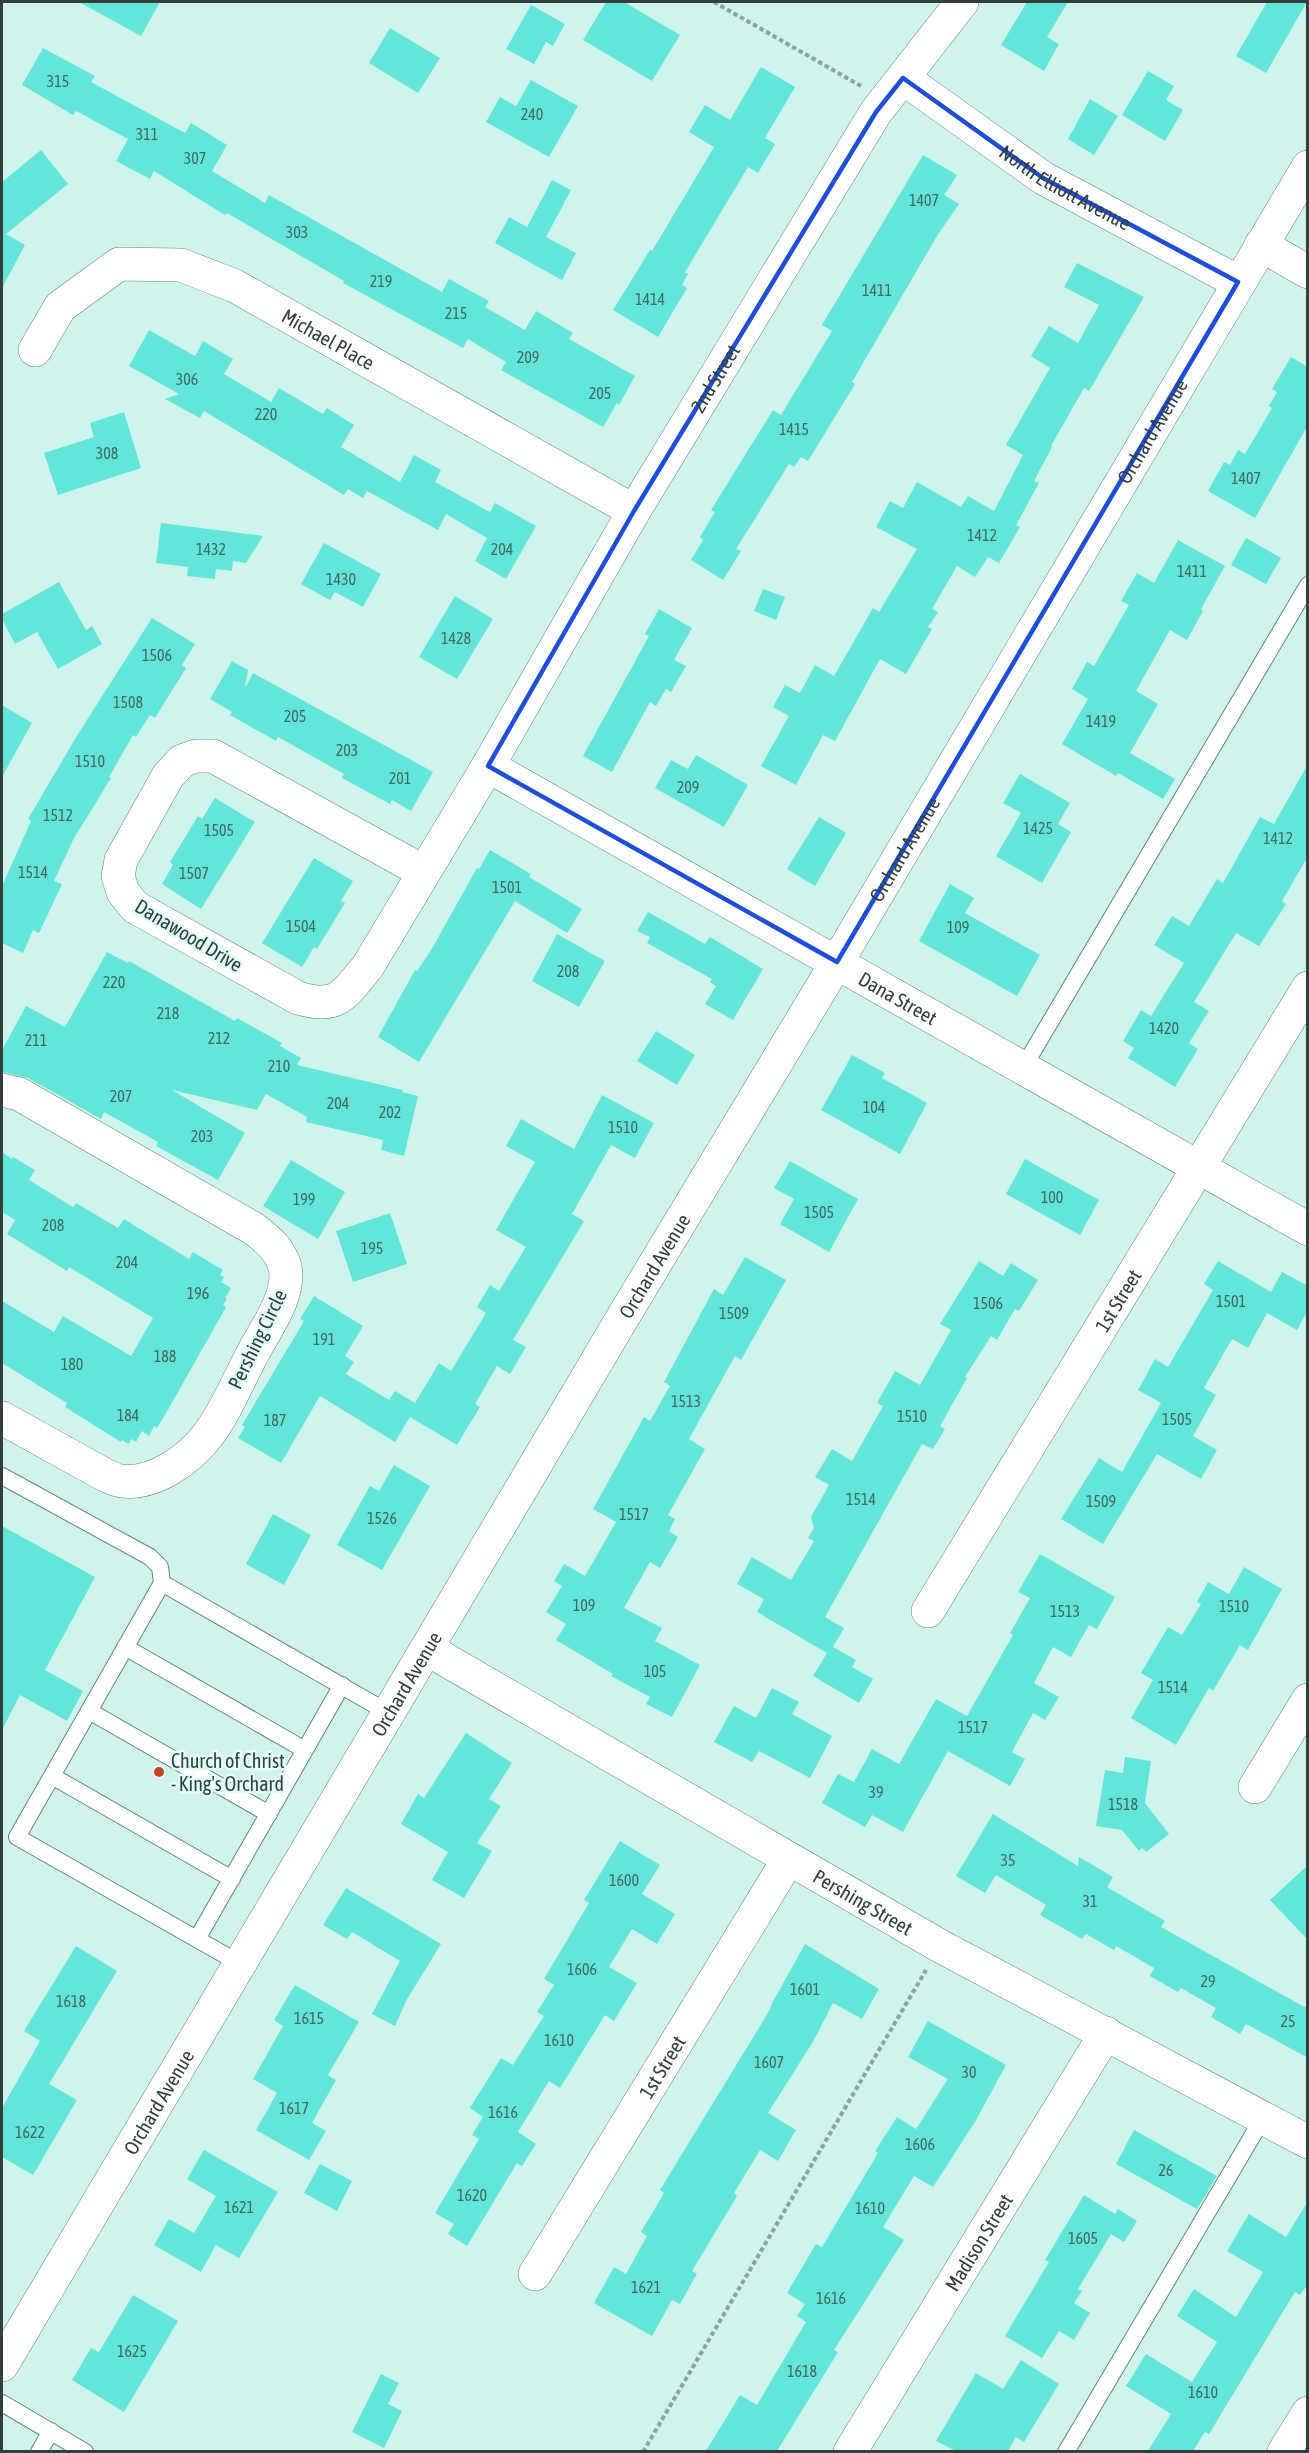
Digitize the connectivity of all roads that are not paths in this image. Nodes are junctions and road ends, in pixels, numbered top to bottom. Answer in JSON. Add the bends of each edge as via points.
{"nodes":[{"id":1,"x":962,"y":2,"type":"edge"},
{"id":2,"x":894,"y":89,"type":"junction"},
{"id":3,"x":1308,"y":167,"type":"edge"},
{"id":4,"x":1261,"y":245,"type":"junction"},
{"id":5,"x":1308,"y":272,"type":"edge"},
{"id":6,"x":1238,"y":282,"type":"junction"},
{"id":7,"x":35,"y":350,"type":"dead end"},
{"id":8,"x":634,"y":511,"type":"junction"},
{"id":9,"x":1308,"y":585,"type":"edge"},
{"id":10,"x":488,"y":766,"type":"junction"},
{"id":11,"x":424,"y":872,"type":"junction"},
{"id":12,"x":837,"y":962,"type":"junction"},
{"id":13,"x":1308,"y":988,"type":"edge"},
{"id":14,"x":1023,"y":1068,"type":"junction"},
{"id":15,"x":2,"y":1090,"type":"edge"},
{"id":16,"x":1198,"y":1168,"type":"junction"},
{"id":17,"x":1308,"y":1229,"type":"edge"},
{"id":18,"x":2,"y":1418,"type":"edge"},
{"id":19,"x":2,"y":1476,"type":"edge"},
{"id":20,"x":162,"y":1583,"type":"junction"},
{"id":21,"x":928,"y":1611,"type":"dead end"},
{"id":22,"x":125,"y":1647,"type":"junction"},
{"id":23,"x":427,"y":1649,"type":"junction"},
{"id":24,"x":342,"y":1685,"type":"junction"},
{"id":25,"x":1308,"y":1700,"type":"edge"},
{"id":26,"x":89,"y":1711,"type":"junction"},
{"id":27,"x":389,"y":1713,"type":"junction"},
{"id":28,"x":305,"y":1750,"type":"junction"},
{"id":29,"x":52,"y":1776,"type":"junction"},
{"id":30,"x":1255,"y":1787,"type":"dead end"},
{"id":31,"x":268,"y":1814,"type":"junction"},
{"id":32,"x":788,"y":1860,"type":"junction"},
{"id":33,"x":232,"y":1879,"type":"junction"},
{"id":34,"x":197,"y":1939,"type":"junction"},
{"id":35,"x":239,"y":1963,"type":"junction"},
{"id":36,"x":1106,"y":2033,"type":"junction"},
{"id":37,"x":1263,"y":2118,"type":"junction"},
{"id":38,"x":1308,"y":2142,"type":"edge"},
{"id":39,"x":535,"y":2274,"type":"dead end"},
{"id":40,"x":4,"y":2357,"type":"edge"},
{"id":41,"x":2,"y":2403,"type":"edge"},
{"id":42,"x":1308,"y":2413,"type":"edge"},
{"id":43,"x":51,"y":2432,"type":"junction"},
{"id":44,"x":39,"y":2451,"type":"edge"},
{"id":45,"x":85,"y":2451,"type":"edge"},
{"id":46,"x":850,"y":2451,"type":"edge"},
{"id":47,"x":1066,"y":2451,"type":"edge"},
{"id":48,"x":1284,"y":2451,"type":"edge"}],
"edges":[{"from":1,"to":2,"type":"street","name":"2nd Street"},
{"from":2,"to":6,"type":"street","name":"North Elliott Avenue","via":[[1043,178]]},
{"from":2,"to":8,"type":"street","name":"2nd Street"},
{"from":3,"to":4,"type":"street","name":"Orchard Avenue"},
{"from":4,"to":5,"type":"street"},
{"from":4,"to":6,"type":"street","name":"Orchard Avenue"},
{"from":6,"to":12,"type":"street","name":"Orchard Avenue"},
{"from":7,"to":8,"type":"street","name":"Michael Place","via":[[60,307],[119,264],[181,265],[235,286]]},
{"from":8,"to":10,"type":"street","name":"2nd Street"},
{"from":9,"to":14,"type":"lane"},
{"from":10,"to":11,"type":"street","name":"Danawood Drive"},
{"from":10,"to":12,"type":"street","name":"Dana Street"},
{"from":11,"to":11,"type":"street","name":"Danawood Drive","via":[[368,966],[346,993],[318,1004],[298,998],[135,907],[123,892],[118,876],[121,860],[168,776],[182,761],[196,756],[213,756]]},
{"from":12,"to":14,"type":"street","name":"Dana Street"},
{"from":12,"to":23,"type":"street","name":"Orchard Avenue"},
{"from":13,"to":16,"type":"street","name":"1st Street"},
{"from":14,"to":16,"type":"street","name":"Dana Street"},
{"from":15,"to":18,"type":"street","name":"Pershing Circle","via":[[19,1094],[254,1229],[274,1245],[285,1267],[285,1288],[208,1436],[186,1457],[155,1476],[122,1481],[105,1475]]},
{"from":16,"to":17,"type":"street","name":"Dana Street"},
{"from":16,"to":21,"type":"street","name":"1st Street"},
{"from":19,"to":20,"type":"lane","via":[[150,1557],[160,1567]]},
{"from":20,"to":22,"type":"lane"},
{"from":20,"to":24,"type":"lane"},
{"from":22,"to":26,"type":"lane"},
{"from":22,"to":28,"type":"lane"},
{"from":23,"to":27,"type":"street","name":"Orchard Avenue"},
{"from":23,"to":32,"type":"street","name":"Pershing Street"},
{"from":24,"to":27,"type":"lane"},
{"from":24,"to":28,"type":"lane"},
{"from":25,"to":30,"type":"street"},
{"from":26,"to":29,"type":"lane"},
{"from":26,"to":31,"type":"lane"},
{"from":27,"to":35,"type":"street","name":"Orchard Avenue"},
{"from":28,"to":31,"type":"lane"},
{"from":29,"to":33,"type":"lane"},
{"from":29,"to":34,"type":"lane","via":[[17,1836]]},
{"from":31,"to":33,"type":"lane"},
{"from":32,"to":36,"type":"street","name":"Pershing Street"},
{"from":32,"to":39,"type":"street","name":"1st Street"},
{"from":33,"to":34,"type":"lane"},
{"from":34,"to":35,"type":"lane"},
{"from":35,"to":40,"type":"street","name":"Orchard Avenue"},
{"from":36,"to":37,"type":"street","name":"Pershing Street"},
{"from":36,"to":46,"type":"street","name":"Madison Street"},
{"from":37,"to":38,"type":"street","name":"Pershing Street"},
{"from":37,"to":47,"type":"lane"},
{"from":41,"to":43,"type":"lane"},
{"from":42,"to":48,"type":"street"},
{"from":43,"to":44,"type":"lane"},
{"from":43,"to":45,"type":"lane"}]}
